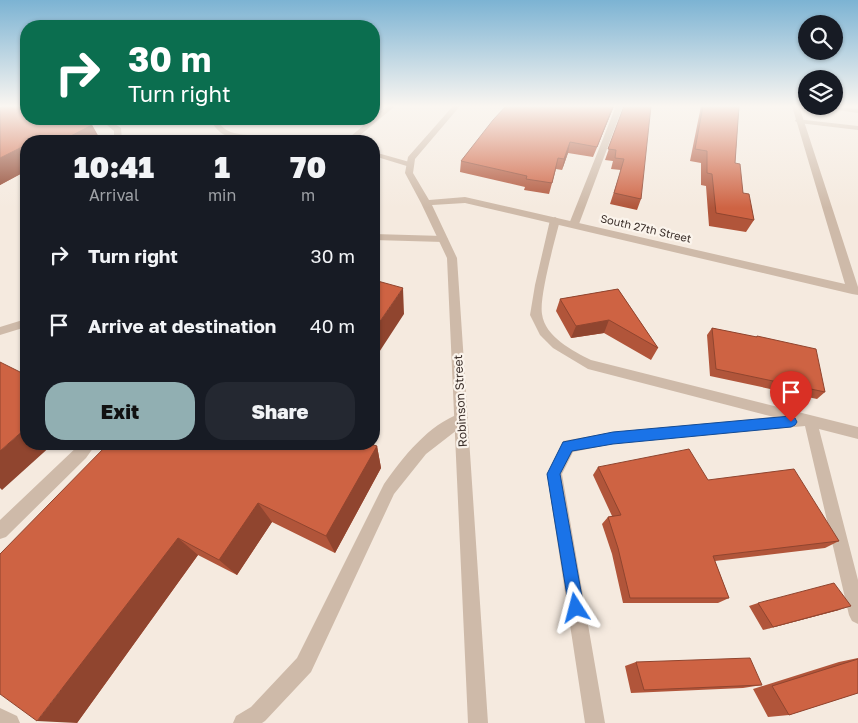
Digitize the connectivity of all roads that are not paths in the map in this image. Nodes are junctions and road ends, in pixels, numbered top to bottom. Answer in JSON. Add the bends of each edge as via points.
{"nodes":[{"id":1,"x":428,"y":140,"type":"edge"},
{"id":2,"x":607,"y":140,"type":"edge"},
{"id":3,"x":805,"y":140,"type":"edge"},
{"id":4,"x":380,"y":156,"type":"edge"},
{"id":5,"x":410,"y":165,"type":"junction"},
{"id":6,"x":426,"y":203,"type":"junction"},
{"id":7,"x":555,"y":220,"type":"junction"},
{"id":8,"x":574,"y":224,"type":"junction"},
{"id":9,"x":380,"y":237,"type":"edge"},
{"id":10,"x":443,"y":239,"type":"junction"},
{"id":11,"x":855,"y":290,"type":"edge"},
{"id":12,"x":20,"y":325,"type":"edge"},
{"id":13,"x":0,"y":331,"type":"edge"},
{"id":14,"x":461,"y":419,"type":"junction"},
{"id":15,"x":810,"y":420,"type":"junction"},
{"id":16,"x":858,"y":433,"type":"edge"},
{"id":17,"x":84,"y":450,"type":"edge"},
{"id":18,"x":0,"y":531,"type":"edge"},
{"id":19,"x":858,"y":615,"type":"edge"},
{"id":20,"x":0,"y":718,"type":"edge"},
{"id":21,"x":10,"y":723,"type":"edge"},
{"id":22,"x":242,"y":723,"type":"edge"},
{"id":23,"x":478,"y":723,"type":"edge"},
{"id":24,"x":594,"y":723,"type":"edge"}],
"edges":[{"from":1,"to":5,"type":"street","via":[[411,159]]},
{"from":2,"to":8,"type":"street"},
{"from":3,"to":11,"type":"street"},
{"from":4,"to":5,"type":"street"},
{"from":5,"to":6,"type":"street","name":"Robinson Street","via":[[410,173]]},
{"from":6,"to":7,"type":"street","name":"South 27th Street","via":[[464,200]]},
{"from":6,"to":10,"type":"street","name":"Robinson Street"},
{"from":7,"to":8,"type":"street","name":"South 27th Street"},
{"from":7,"to":15,"type":"street","via":[[536,314],[546,335],[563,351],[588,364]]},
{"from":8,"to":11,"type":"street","name":"South 27th Street"},
{"from":9,"to":10,"type":"street"},
{"from":10,"to":14,"type":"street","name":"Robinson Street","via":[[452,258]]},
{"from":12,"to":13,"type":"street"},
{"from":14,"to":22,"type":"street","via":[[435,435],[389,489],[304,665],[258,714]]},
{"from":14,"to":23,"type":"street","name":"Robinson Street"},
{"from":15,"to":16,"type":"street"},
{"from":15,"to":19,"type":"street"},
{"from":15,"to":24,"type":"street","via":[[613,438],[568,446],[554,474]]},
{"from":17,"to":18,"type":"street"},
{"from":20,"to":21,"type":"street"}]}
